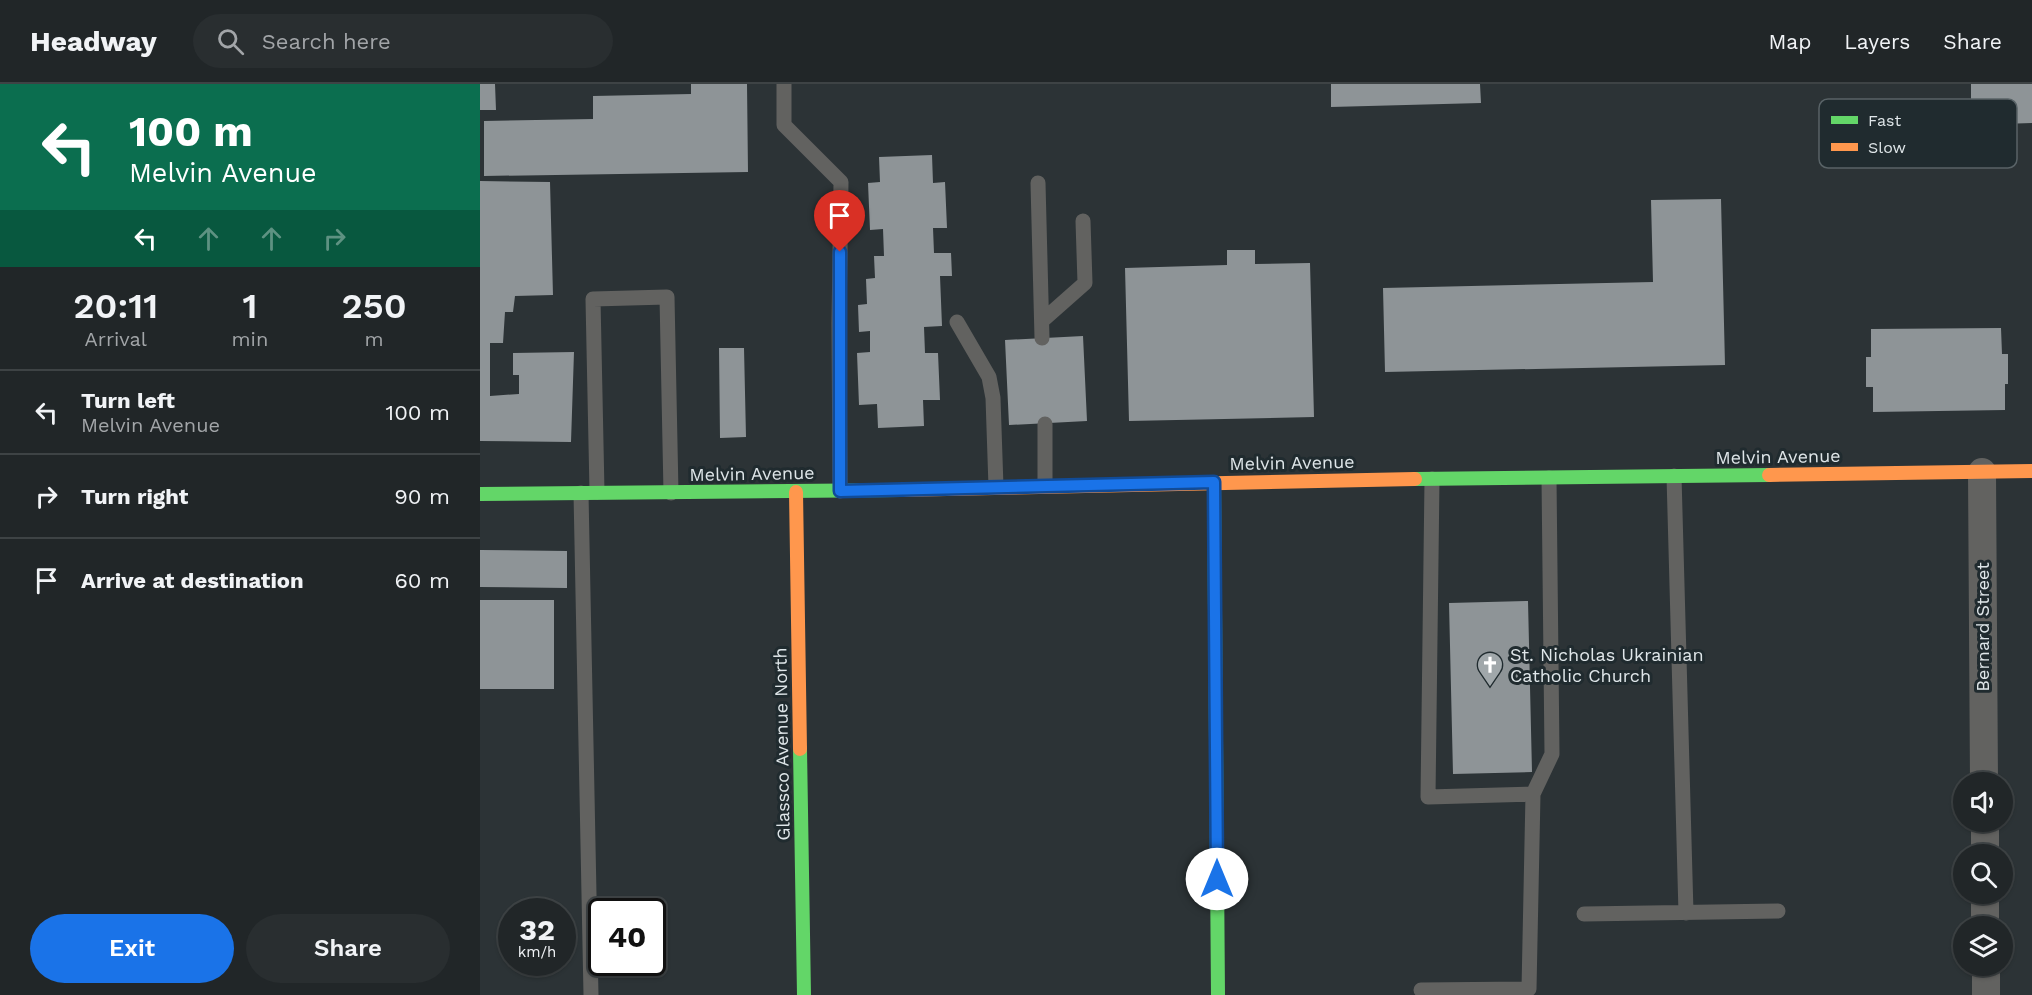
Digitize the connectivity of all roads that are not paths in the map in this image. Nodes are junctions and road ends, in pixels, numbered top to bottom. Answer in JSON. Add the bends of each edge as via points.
{"nodes":[{"id":1,"x":784,"y":84,"type":"edge"},
{"id":2,"x":1038,"y":183,"type":"dead end"},
{"id":3,"x":1083,"y":221,"type":"dead end"},
{"id":4,"x":1041,"y":321,"type":"junction"},
{"id":5,"x":957,"y":322,"type":"dead end"},
{"id":6,"x":1042,"y":338,"type":"dead end"},
{"id":7,"x":1045,"y":424,"type":"dead end"},
{"id":8,"x":2032,"y":471,"type":"edge"},
{"id":9,"x":1982,"y":472,"type":"junction"},
{"id":10,"x":1674,"y":476,"type":"junction"},
{"id":11,"x":1549,"y":478,"type":"junction"},
{"id":12,"x":1432,"y":479,"type":"junction"},
{"id":13,"x":1214,"y":482,"type":"junction"},
{"id":14,"x":1045,"y":486,"type":"junction"},
{"id":15,"x":996,"y":487,"type":"junction"},
{"id":16,"x":840,"y":491,"type":"junction"},
{"id":17,"x":597,"y":492,"type":"junction"},
{"id":18,"x":796,"y":492,"type":"junction"},
{"id":19,"x":581,"y":493,"type":"junction"},
{"id":20,"x":671,"y":493,"type":"junction"},
{"id":21,"x":480,"y":494,"type":"edge"},
{"id":22,"x":1984,"y":772,"type":"edge"},
{"id":23,"x":1533,"y":794,"type":"junction"},
{"id":24,"x":1778,"y":911,"type":"dead end"},
{"id":25,"x":1686,"y":913,"type":"junction"},
{"id":26,"x":1584,"y":914,"type":"dead end"},
{"id":27,"x":1986,"y":976,"type":"edge"},
{"id":28,"x":1421,"y":990,"type":"dead end"},
{"id":29,"x":591,"y":995,"type":"edge"},
{"id":30,"x":804,"y":995,"type":"edge"},
{"id":31,"x":1218,"y":995,"type":"edge"},
{"id":32,"x":1986,"y":995,"type":"edge"}],
"edges":[{"from":1,"to":16,"type":"lane","via":[[784,125],[841,182]]},
{"from":2,"to":4,"type":"lane"},
{"from":3,"to":4,"type":"lane","via":[[1085,283]]},
{"from":4,"to":6,"type":"lane"},
{"from":5,"to":15,"type":"lane","via":[[989,376]]},
{"from":7,"to":14,"type":"lane"},
{"from":8,"to":9,"type":"street","name":"Melvin Avenue"},
{"from":9,"to":10,"type":"street","name":"Melvin Avenue"},
{"from":9,"to":22,"type":"street","name":"Bernard Street"},
{"from":10,"to":11,"type":"street","name":"Melvin Avenue"},
{"from":10,"to":25,"type":"lane"},
{"from":11,"to":12,"type":"street","name":"Melvin Avenue"},
{"from":11,"to":23,"type":"lane","via":[[1552,754]]},
{"from":12,"to":13,"type":"street","name":"Melvin Avenue"},
{"from":12,"to":23,"type":"lane","via":[[1428,797]]},
{"from":13,"to":14,"type":"street","name":"Melvin Avenue"},
{"from":13,"to":31,"type":"street"},
{"from":14,"to":15,"type":"street","name":"Melvin Avenue"},
{"from":15,"to":16,"type":"street","name":"Melvin Avenue"},
{"from":16,"to":18,"type":"street","name":"Melvin Avenue"},
{"from":17,"to":19,"type":"street","name":"Melvin Avenue"},
{"from":17,"to":20,"type":"street","name":"Melvin Avenue"},
{"from":17,"to":20,"type":"lane","via":[[592,299],[667,297]]},
{"from":18,"to":20,"type":"street","name":"Melvin Avenue"},
{"from":18,"to":30,"type":"street","name":"Glassco Avenue North"},
{"from":19,"to":21,"type":"street","name":"Melvin Avenue"},
{"from":19,"to":29,"type":"lane"},
{"from":23,"to":28,"type":"lane","via":[[1529,989]]},
{"from":24,"to":25,"type":"lane"},
{"from":25,"to":26,"type":"lane"},
{"from":27,"to":32,"type":"street"}]}
